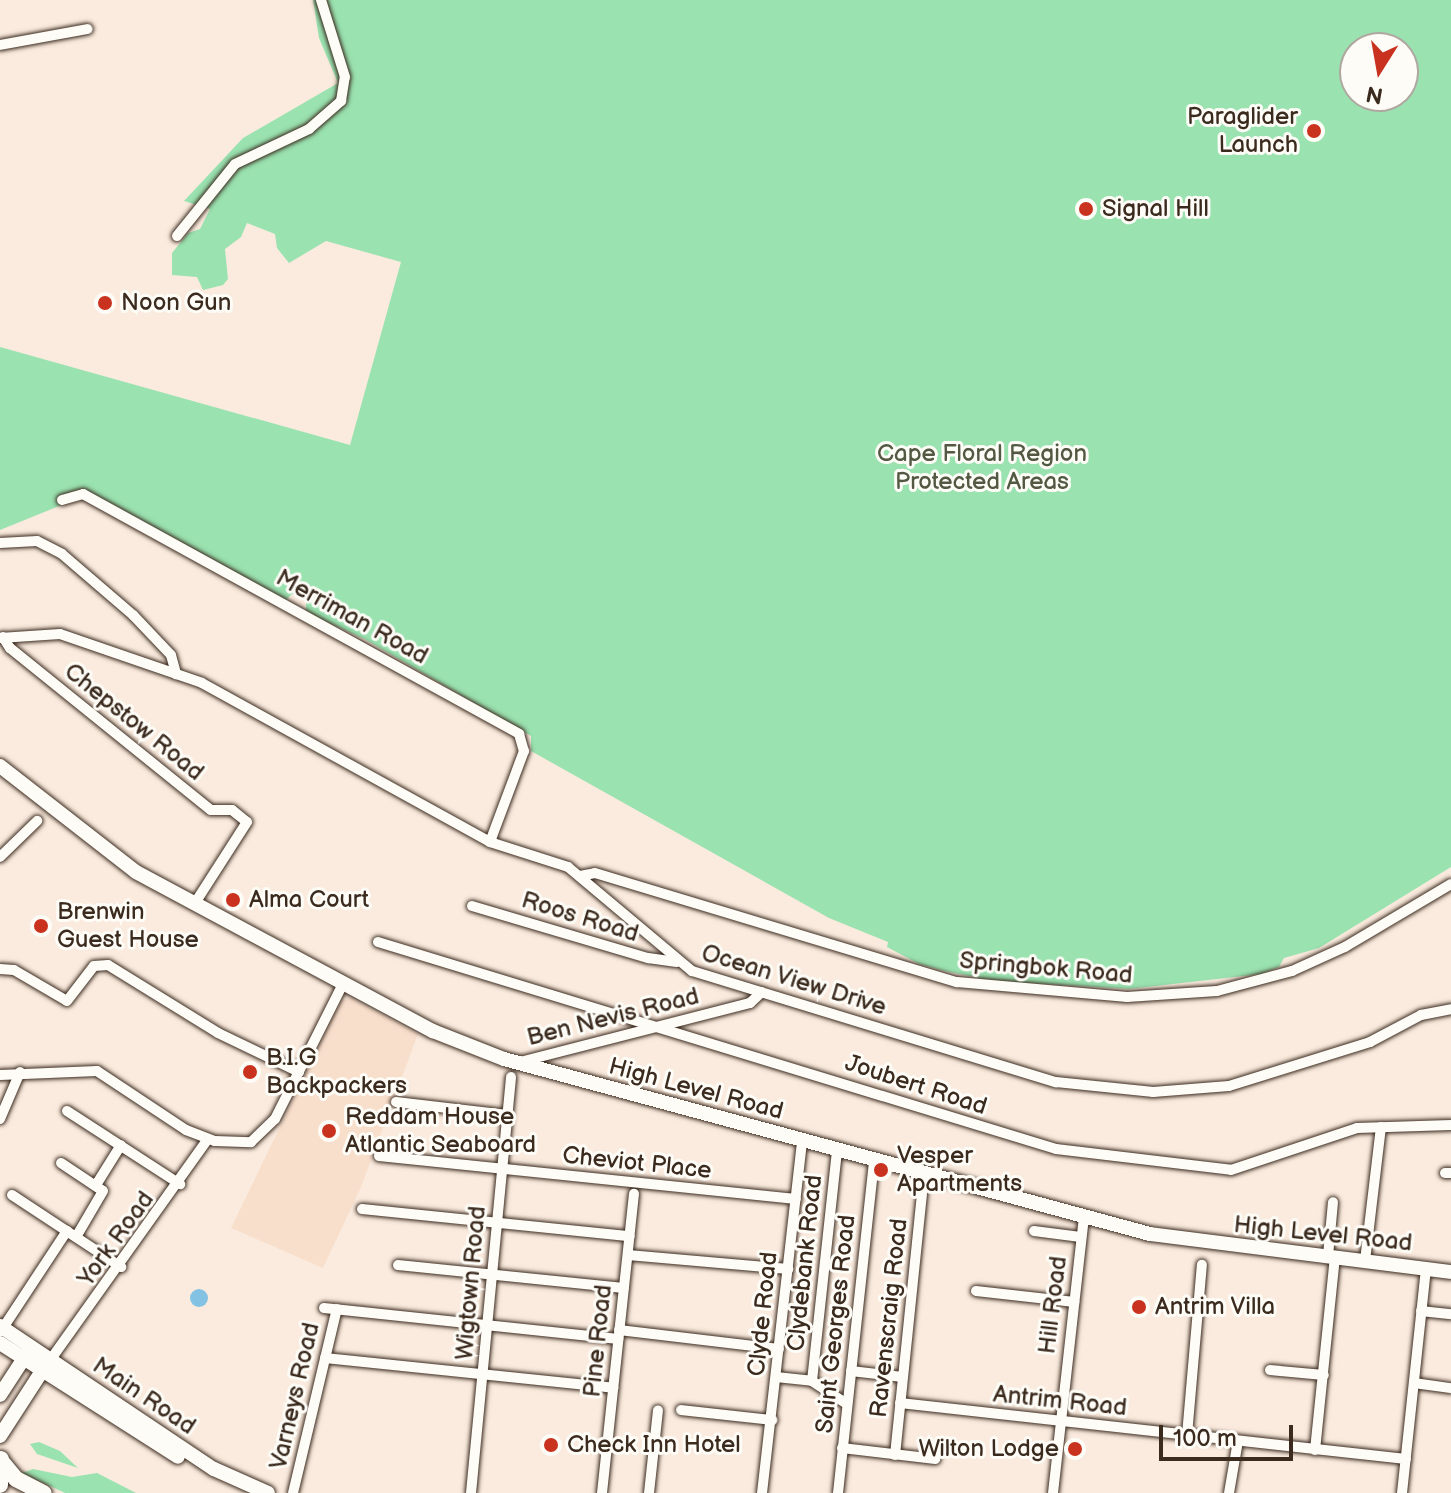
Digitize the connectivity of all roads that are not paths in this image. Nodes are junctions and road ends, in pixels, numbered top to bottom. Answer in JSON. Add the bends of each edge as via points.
{"nodes":[{"id":1,"x":321,"y":0,"type":"edge"},
{"id":2,"x":88,"y":29,"type":"dead end"},
{"id":3,"x":0,"y":45,"type":"edge"},
{"id":4,"x":177,"y":236,"type":"dead end"},
{"id":5,"x":62,"y":500,"type":"dead end"},
{"id":6,"x":0,"y":543,"type":"edge"},
{"id":7,"x":2,"y":637,"type":"edge"},
{"id":8,"x":176,"y":674,"type":"junction"},
{"id":9,"x":0,"y":766,"type":"edge"},
{"id":10,"x":37,"y":821,"type":"dead end"},
{"id":11,"x":490,"y":842,"type":"junction"},
{"id":12,"x":0,"y":857,"type":"edge"},
{"id":13,"x":580,"y":876,"type":"junction"},
{"id":14,"x":1451,"y":884,"type":"edge"},
{"id":15,"x":195,"y":903,"type":"junction"},
{"id":16,"x":472,"y":906,"type":"dead end"},
{"id":17,"x":378,"y":942,"type":"dead end"},
{"id":18,"x":677,"y":962,"type":"junction"},
{"id":19,"x":2,"y":968,"type":"edge"},
{"id":20,"x":344,"y":982,"type":"junction"},
{"id":21,"x":762,"y":992,"type":"junction"},
{"id":22,"x":1451,"y":1009,"type":"edge"},
{"id":23,"x":654,"y":1027,"type":"junction"},
{"id":24,"x":514,"y":1070,"type":"junction"},
{"id":25,"x":20,"y":1072,"type":"junction"},
{"id":26,"x":299,"y":1072,"type":"junction"},
{"id":27,"x":0,"y":1075,"type":"edge"},
{"id":28,"x":396,"y":1102,"type":"dead end"},
{"id":29,"x":67,"y":1111,"type":"dead end"},
{"id":30,"x":507,"y":1115,"type":"junction"},
{"id":31,"x":0,"y":1119,"type":"edge"},
{"id":32,"x":1451,"y":1125,"type":"edge"},
{"id":33,"x":1381,"y":1127,"type":"junction"},
{"id":34,"x":208,"y":1139,"type":"junction"},
{"id":35,"x":802,"y":1140,"type":"junction"},
{"id":36,"x":121,"y":1145,"type":"junction"},
{"id":37,"x":837,"y":1149,"type":"junction"},
{"id":38,"x":379,"y":1156,"type":"dead end"},
{"id":39,"x":874,"y":1159,"type":"junction"},
{"id":40,"x":61,"y":1163,"type":"dead end"},
{"id":41,"x":501,"y":1168,"type":"junction"},
{"id":42,"x":180,"y":1184,"type":"junction"},
{"id":43,"x":923,"y":1186,"type":"dead end"},
{"id":44,"x":99,"y":1188,"type":"junction"},
{"id":45,"x":634,"y":1194,"type":"dead end"},
{"id":46,"x":12,"y":1195,"type":"dead end"},
{"id":47,"x":796,"y":1199,"type":"junction"},
{"id":48,"x":1333,"y":1202,"type":"dead end"},
{"id":49,"x":362,"y":1209,"type":"dead end"},
{"id":50,"x":1084,"y":1217,"type":"junction"},
{"id":51,"x":496,"y":1222,"type":"junction"},
{"id":52,"x":1034,"y":1231,"type":"dead end"},
{"id":53,"x":71,"y":1234,"type":"junction"},
{"id":54,"x":630,"y":1236,"type":"junction"},
{"id":55,"x":1081,"y":1237,"type":"junction"},
{"id":56,"x":628,"y":1255,"type":"junction"},
{"id":57,"x":1332,"y":1257,"type":"junction"},
{"id":58,"x":1365,"y":1261,"type":"junction"},
{"id":59,"x":398,"y":1265,"type":"dead end"},
{"id":60,"x":1202,"y":1265,"type":"dead end"},
{"id":61,"x":121,"y":1267,"type":"junction"},
{"id":62,"x":1426,"y":1268,"type":"junction"},
{"id":63,"x":788,"y":1269,"type":"junction"},
{"id":64,"x":1451,"y":1272,"type":"edge"},
{"id":65,"x":492,"y":1274,"type":"junction"},
{"id":66,"x":624,"y":1288,"type":"junction"},
{"id":67,"x":976,"y":1291,"type":"dead end"},
{"id":68,"x":1074,"y":1302,"type":"junction"},
{"id":69,"x":324,"y":1308,"type":"dead end"},
{"id":70,"x":337,"y":1309,"type":"junction"},
{"id":71,"x":1421,"y":1311,"type":"junction"},
{"id":72,"x":1451,"y":1314,"type":"edge"},
{"id":73,"x":487,"y":1323,"type":"junction"},
{"id":74,"x":1,"y":1332,"type":"edge"},
{"id":75,"x":619,"y":1335,"type":"junction"},
{"id":76,"x":779,"y":1349,"type":"junction"},
{"id":77,"x":28,"y":1352,"type":"junction"},
{"id":78,"x":325,"y":1358,"type":"junction"},
{"id":79,"x":46,"y":1364,"type":"junction"},
{"id":80,"x":1270,"y":1370,"type":"dead end"},
{"id":81,"x":851,"y":1371,"type":"junction"},
{"id":82,"x":483,"y":1375,"type":"junction"},
{"id":83,"x":1324,"y":1375,"type":"junction"},
{"id":84,"x":776,"y":1377,"type":"junction"},
{"id":85,"x":903,"y":1377,"type":"junction"},
{"id":86,"x":812,"y":1381,"type":"junction"},
{"id":87,"x":1414,"y":1383,"type":"junction"},
{"id":88,"x":613,"y":1388,"type":"junction"},
{"id":89,"x":1451,"y":1388,"type":"edge"},
{"id":90,"x":0,"y":1395,"type":"edge"},
{"id":91,"x":900,"y":1403,"type":"junction"},
{"id":92,"x":847,"y":1404,"type":"junction"},
{"id":93,"x":658,"y":1410,"type":"dead end"},
{"id":94,"x":681,"y":1410,"type":"dead end"},
{"id":95,"x":772,"y":1420,"type":"junction"},
{"id":96,"x":1059,"y":1421,"type":"junction"},
{"id":97,"x":1187,"y":1435,"type":"junction"},
{"id":98,"x":0,"y":1436,"type":"edge"},
{"id":99,"x":1238,"y":1441,"type":"junction"},
{"id":100,"x":842,"y":1448,"type":"junction"},
{"id":101,"x":1315,"y":1450,"type":"junction"},
{"id":102,"x":895,"y":1455,"type":"junction"},
{"id":103,"x":1,"y":1459,"type":"edge"},
{"id":104,"x":935,"y":1459,"type":"dead end"},
{"id":105,"x":1406,"y":1459,"type":"junction"},
{"id":106,"x":0,"y":1485,"type":"edge"},
{"id":107,"x":44,"y":1493,"type":"edge"},
{"id":108,"x":237,"y":1493,"type":"edge"},
{"id":109,"x":268,"y":1493,"type":"edge"},
{"id":110,"x":293,"y":1493,"type":"edge"},
{"id":111,"x":471,"y":1493,"type":"edge"},
{"id":112,"x":602,"y":1493,"type":"edge"},
{"id":113,"x":649,"y":1493,"type":"edge"},
{"id":114,"x":762,"y":1493,"type":"edge"},
{"id":115,"x":838,"y":1493,"type":"edge"},
{"id":116,"x":1053,"y":1493,"type":"edge"},
{"id":117,"x":1229,"y":1493,"type":"edge"},
{"id":118,"x":1402,"y":1493,"type":"edge"}],
"edges":[{"from":1,"to":4,"type":"street","via":[[345,77],[341,101],[309,129],[235,164]]},
{"from":2,"to":3,"type":"street"},
{"from":5,"to":11,"type":"street","name":"Merriman Road","via":[[83,494],[519,734],[524,751]]},
{"from":6,"to":8,"type":"street","via":[[37,541],[62,554],[142,625],[174,659]]},
{"from":7,"to":8,"type":"street","name":"Ocean View Drive","via":[[53,633]]},
{"from":7,"to":15,"type":"street","name":"Chepstow Road","via":[[211,810],[232,810],[247,822]]},
{"from":8,"to":11,"type":"street","name":"Ocean View Drive"},
{"from":9,"to":15,"type":"street","name":"High Level Road","via":[[119,861]]},
{"from":10,"to":12,"type":"street"},
{"from":11,"to":13,"type":"street","name":"Ocean View Drive","via":[[559,863]]},
{"from":13,"to":14,"type":"street","name":"Springbok Road","via":[[595,873],[957,982],[1127,997],[1217,991],[1292,971],[1345,947]]},
{"from":13,"to":18,"type":"street","name":"Ocean View Drive"},
{"from":15,"to":20,"type":"street","name":"High Level Road"},
{"from":16,"to":18,"type":"street","name":"Roos Road"},
{"from":17,"to":23,"type":"street","name":"Joubert Road"},
{"from":18,"to":21,"type":"street","name":"Ocean View Drive"},
{"from":19,"to":26,"type":"street","via":[[65,1002],[94,966],[108,965],[218,1033]]},
{"from":20,"to":24,"type":"street","name":"High Level Road"},
{"from":20,"to":26,"type":"street"},
{"from":21,"to":22,"type":"street","name":"Ocean View Drive","via":[[1056,1082],[1153,1092],[1244,1083],[1370,1042],[1421,1015]]},
{"from":21,"to":23,"type":"street","name":"Ben Nevis Road","via":[[750,1003]]},
{"from":23,"to":24,"type":"street","name":"Ben Nevis Road"},
{"from":23,"to":33,"type":"street","name":"Joubert Road","via":[[1056,1149],[1231,1170],[1357,1128]]},
{"from":24,"to":30,"type":"street","name":"Wigtown Road"},
{"from":24,"to":35,"type":"street","name":"High Level Road"},
{"from":25,"to":27,"type":"street"},
{"from":25,"to":31,"type":"street"},
{"from":25,"to":34,"type":"street","via":[[97,1071]]},
{"from":26,"to":34,"type":"street","via":[[272,1125],[258,1139],[243,1144]]},
{"from":28,"to":30,"type":"street"},
{"from":29,"to":36,"type":"street"},
{"from":30,"to":41,"type":"street","name":"Wigtown Road"},
{"from":32,"to":33,"type":"street","name":"Joubert Road"},
{"from":33,"to":58,"type":"street"},
{"from":34,"to":42,"type":"street","name":"York Road"},
{"from":35,"to":37,"type":"street","name":"High Level Road"},
{"from":35,"to":47,"type":"street","name":"Clyde Road"},
{"from":36,"to":42,"type":"street"},
{"from":36,"to":44,"type":"street"},
{"from":37,"to":39,"type":"street","name":"High Level Road"},
{"from":37,"to":86,"type":"street","name":"Clydebank Road"},
{"from":38,"to":41,"type":"street","name":"Cheviot Place"},
{"from":39,"to":50,"type":"street","name":"High Level Road"},
{"from":39,"to":81,"type":"street","name":"Saint Georges Road"},
{"from":40,"to":44,"type":"street"},
{"from":41,"to":47,"type":"street","name":"Cheviot Place"},
{"from":41,"to":51,"type":"street","name":"Wigtown Road"},
{"from":42,"to":61,"type":"street","name":"York Road"},
{"from":43,"to":85,"type":"street","name":"Ravenscraig Road"},
{"from":44,"to":53,"type":"street"},
{"from":45,"to":54,"type":"street","name":"Pine Road"},
{"from":46,"to":53,"type":"street"},
{"from":47,"to":63,"type":"street","name":"Clyde Road"},
{"from":48,"to":57,"type":"street"},
{"from":49,"to":51,"type":"street"},
{"from":50,"to":55,"type":"street","name":"Hill Road"},
{"from":50,"to":57,"type":"street","name":"High Level Road","via":[[1175,1239]]},
{"from":51,"to":54,"type":"street"},
{"from":51,"to":65,"type":"street","name":"Wigtown Road"},
{"from":52,"to":55,"type":"street"},
{"from":53,"to":61,"type":"street"},
{"from":53,"to":74,"type":"street"},
{"from":54,"to":56,"type":"street","name":"Pine Road"},
{"from":55,"to":68,"type":"street","name":"Hill Road"},
{"from":56,"to":63,"type":"street"},
{"from":56,"to":66,"type":"street","name":"Pine Road"},
{"from":57,"to":58,"type":"street","name":"High Level Road"},
{"from":57,"to":83,"type":"street"},
{"from":58,"to":62,"type":"street","name":"High Level Road"},
{"from":59,"to":65,"type":"street"},
{"from":60,"to":97,"type":"street"},
{"from":61,"to":79,"type":"street","name":"York Road"},
{"from":62,"to":64,"type":"street","name":"High Level Road"},
{"from":62,"to":71,"type":"street"},
{"from":63,"to":76,"type":"street","name":"Clyde Road"},
{"from":65,"to":66,"type":"street"},
{"from":65,"to":73,"type":"street","name":"Wigtown Road"},
{"from":66,"to":75,"type":"street","name":"Pine Road"},
{"from":67,"to":68,"type":"street"},
{"from":68,"to":96,"type":"street","name":"Hill Road"},
{"from":69,"to":70,"type":"street"},
{"from":70,"to":73,"type":"street"},
{"from":70,"to":78,"type":"street","name":"Varneys Road"},
{"from":71,"to":72,"type":"street"},
{"from":71,"to":87,"type":"street"},
{"from":73,"to":75,"type":"street"},
{"from":73,"to":82,"type":"street","name":"Wigtown Road"},
{"from":74,"to":77,"type":"street","name":"Main Road"},
{"from":75,"to":76,"type":"street"},
{"from":75,"to":88,"type":"street","name":"Pine Road"},
{"from":76,"to":84,"type":"street","name":"Clyde Road"},
{"from":77,"to":79,"type":"street","name":"Main Road"},
{"from":77,"to":90,"type":"street"},
{"from":78,"to":82,"type":"street"},
{"from":78,"to":110,"type":"street","name":"Varneys Road"},
{"from":79,"to":98,"type":"street"},
{"from":79,"to":108,"type":"street","name":"Main Road"},
{"from":79,"to":109,"type":"street","name":"Main Road","via":[[214,1469]]},
{"from":80,"to":83,"type":"street"},
{"from":81,"to":85,"type":"street"},
{"from":81,"to":92,"type":"street","name":"Saint Georges Road"},
{"from":82,"to":88,"type":"street"},
{"from":82,"to":111,"type":"street","name":"Wigtown Road"},
{"from":83,"to":101,"type":"street"},
{"from":84,"to":86,"type":"street","name":"Clydebank Road"},
{"from":84,"to":95,"type":"street","name":"Clyde Road"},
{"from":85,"to":91,"type":"street","name":"Ravenscraig Road"},
{"from":86,"to":92,"type":"street","name":"Clydebank Road"},
{"from":87,"to":89,"type":"street"},
{"from":87,"to":105,"type":"street"},
{"from":88,"to":112,"type":"street","name":"Pine Road"},
{"from":91,"to":96,"type":"street","name":"Antrim Road"},
{"from":91,"to":102,"type":"street","name":"Ravenscraig Road"},
{"from":92,"to":100,"type":"street","name":"Saint Georges Road"},
{"from":93,"to":113,"type":"street"},
{"from":94,"to":95,"type":"street"},
{"from":95,"to":114,"type":"street","name":"Clyde Road"},
{"from":96,"to":97,"type":"street","name":"Antrim Road"},
{"from":96,"to":116,"type":"street","name":"Hill Road"},
{"from":97,"to":99,"type":"street","name":"Antrim Road"},
{"from":99,"to":101,"type":"street","name":"Antrim Road"},
{"from":99,"to":117,"type":"street"},
{"from":100,"to":102,"type":"street","name":"Ravenscraig Road"},
{"from":100,"to":115,"type":"street","name":"Saint Georges Road"},
{"from":101,"to":105,"type":"street","name":"Antrim Road"},
{"from":102,"to":104,"type":"street","name":"Ravenscraig Road"},
{"from":103,"to":106,"type":"main road"},
{"from":103,"to":107,"type":"main road","via":[[16,1479]]},
{"from":105,"to":118,"type":"street"}]}
